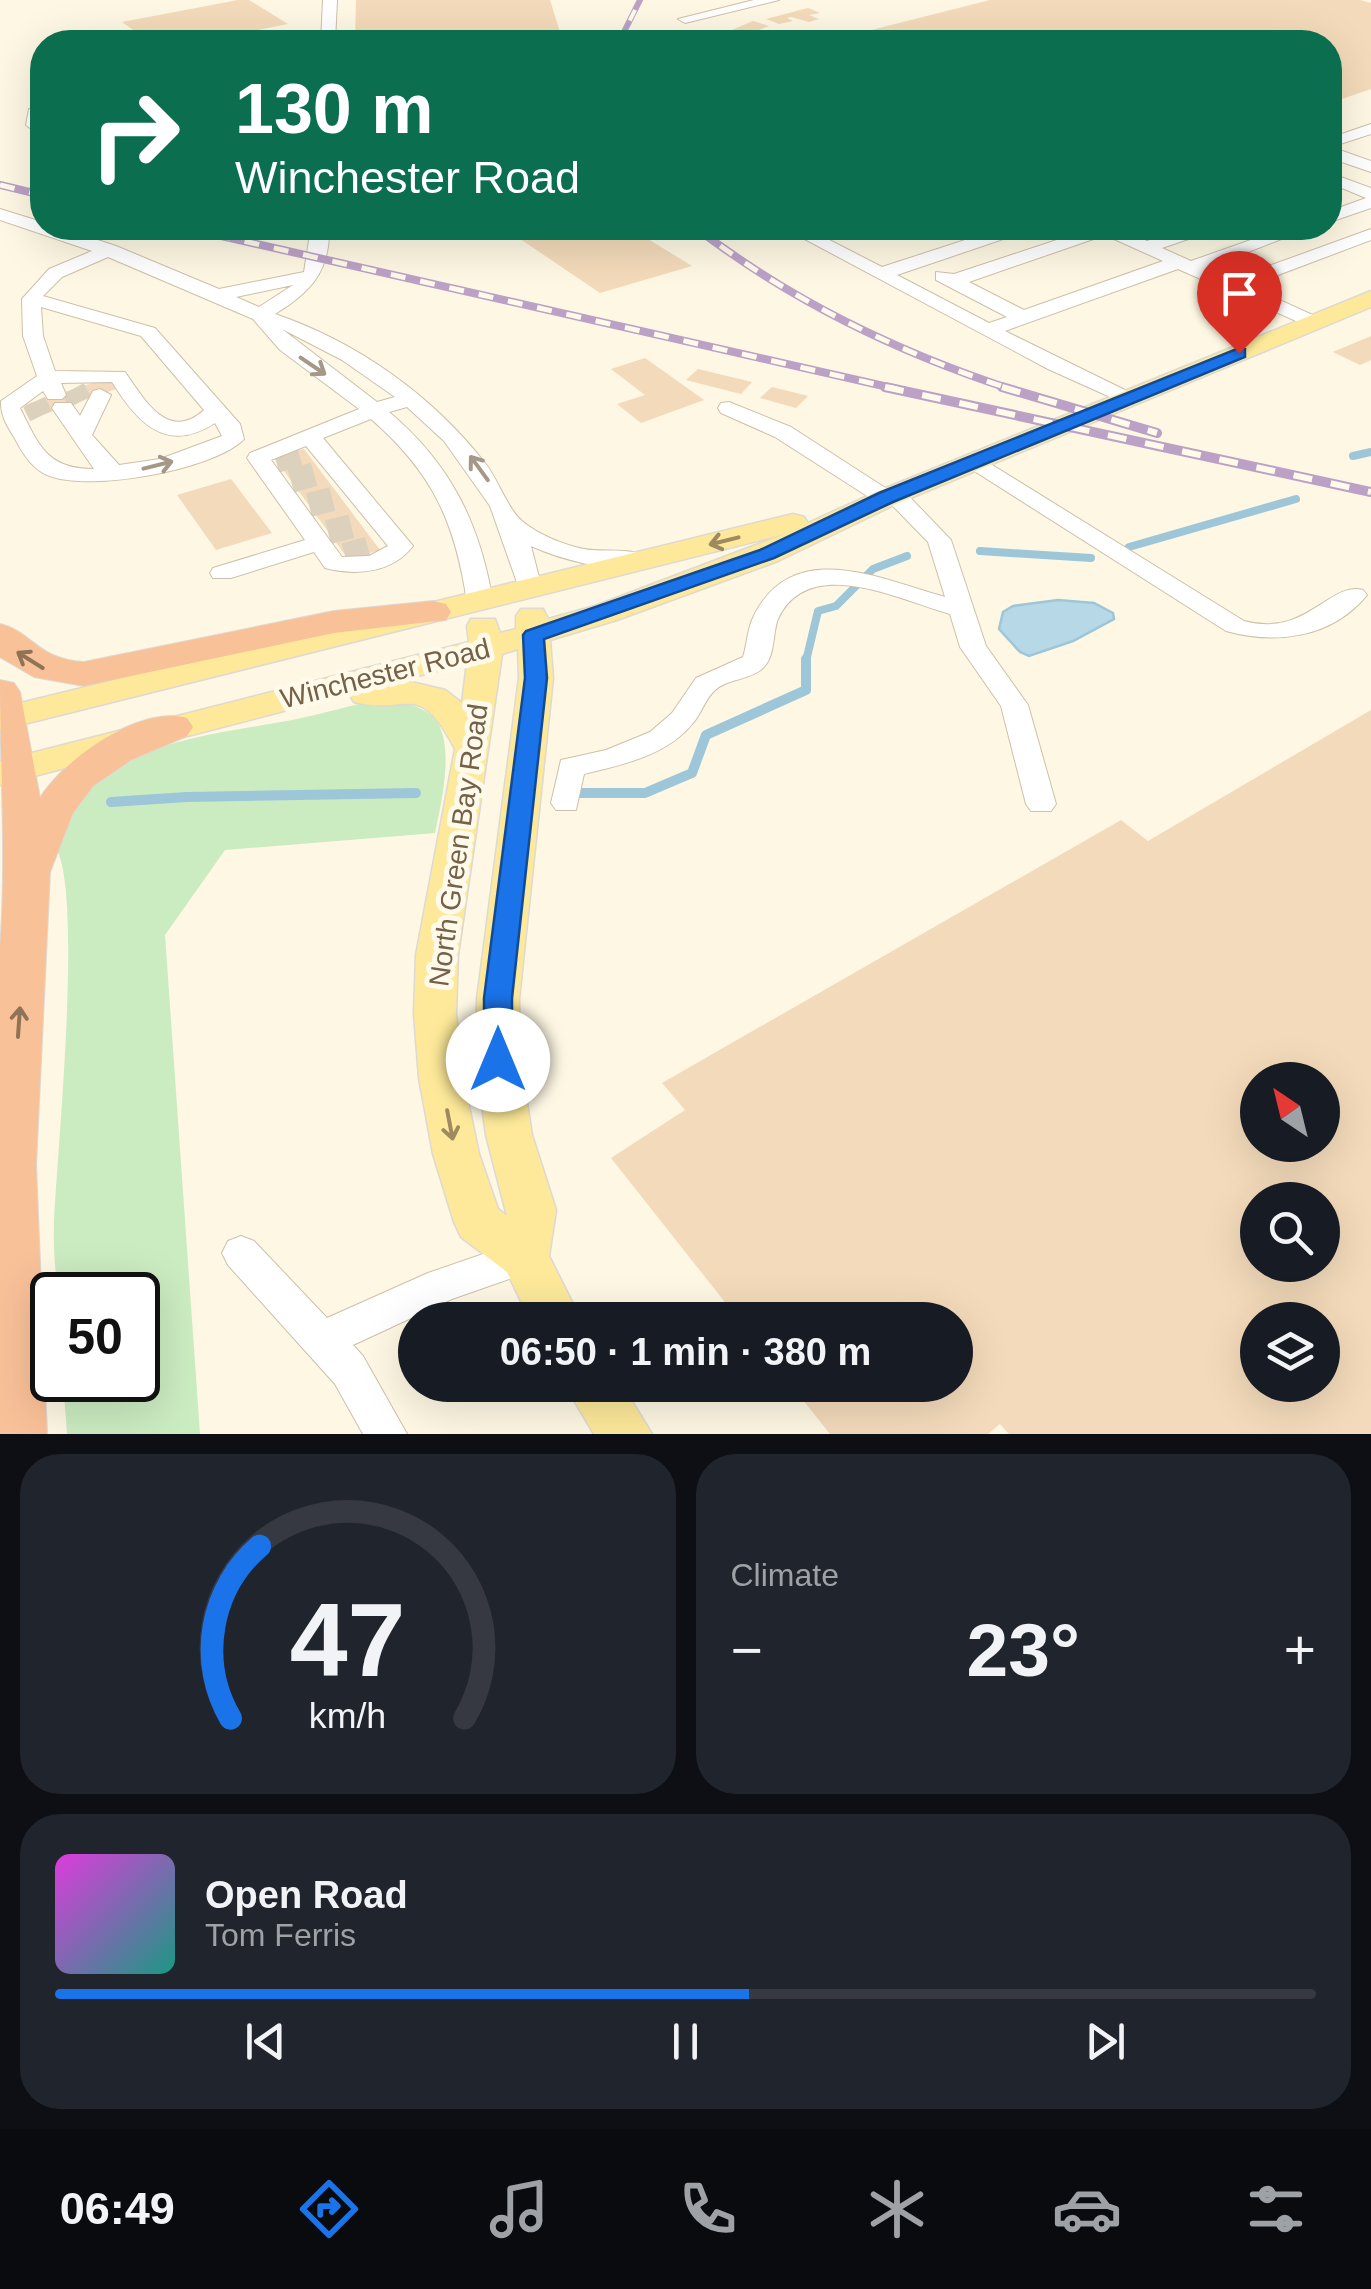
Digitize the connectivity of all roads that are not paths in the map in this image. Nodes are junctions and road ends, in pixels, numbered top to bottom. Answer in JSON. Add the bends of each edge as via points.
{"nodes":[{"id":1,"x":330,"y":0,"type":"edge"},
{"id":2,"x":772,"y":0,"type":"edge"},
{"id":3,"x":685,"y":20,"type":"dead end"},
{"id":4,"x":329,"y":30,"type":"edge"},
{"id":5,"x":1371,"y":129,"type":"edge"},
{"id":6,"x":1342,"y":139,"type":"edge"},
{"id":7,"x":1342,"y":157,"type":"edge"},
{"id":8,"x":1368,"y":169,"type":"edge"},
{"id":9,"x":1342,"y":183,"type":"edge"},
{"id":10,"x":1371,"y":194,"type":"edge"},
{"id":11,"x":1371,"y":202,"type":"edge"},
{"id":12,"x":1342,"y":213,"type":"edge"},
{"id":13,"x":0,"y":214,"type":"edge"},
{"id":14,"x":30,"y":224,"type":"edge"},
{"id":15,"x":1371,"y":234,"type":"edge"},
{"id":16,"x":79,"y":240,"type":"edge"},
{"id":17,"x":320,"y":240,"type":"edge"},
{"id":18,"x":816,"y":240,"type":"edge"},
{"id":19,"x":982,"y":240,"type":"edge"},
{"id":20,"x":1072,"y":240,"type":"edge"},
{"id":21,"x":1132,"y":240,"type":"edge"},
{"id":22,"x":1167,"y":240,"type":"edge"},
{"id":23,"x":1263,"y":240,"type":"edge"},
{"id":24,"x":1146,"y":247,"type":"junction"},
{"id":25,"x":110,"y":250,"type":"junction"},
{"id":26,"x":915,"y":262,"type":"junction"},
{"id":27,"x":1185,"y":265,"type":"junction"},
{"id":28,"x":314,"y":274,"type":"junction"},
{"id":29,"x":881,"y":274,"type":"junction"},
{"id":30,"x":953,"y":281,"type":"junction"},
{"id":31,"x":1232,"y":286,"type":"junction"},
{"id":32,"x":219,"y":296,"type":"junction"},
{"id":33,"x":1371,"y":298,"type":"edge"},
{"id":34,"x":32,"y":299,"type":"junction"},
{"id":35,"x":260,"y":315,"type":"junction"},
{"id":36,"x":1024,"y":318,"type":"junction"},
{"id":37,"x":1312,"y":322,"type":"junction"},
{"id":38,"x":988,"y":330,"type":"junction"},
{"id":39,"x":65,"y":396,"type":"junction"},
{"id":40,"x":410,"y":399,"type":"junction"},
{"id":41,"x":1128,"y":399,"type":"junction"},
{"id":42,"x":729,"y":408,"type":"dead end"},
{"id":43,"x":374,"y":409,"type":"junction"},
{"id":44,"x":215,"y":410,"type":"junction"},
{"id":45,"x":82,"y":432,"type":"junction"},
{"id":46,"x":976,"y":462,"type":"junction"},
{"id":47,"x":121,"y":474,"type":"junction"},
{"id":48,"x":348,"y":493,"type":"junction"},
{"id":49,"x":890,"y":496,"type":"junction"},
{"id":50,"x":304,"y":511,"type":"junction"},
{"id":51,"x":514,"y":526,"type":"junction"},
{"id":52,"x":644,"y":560,"type":"junction"},
{"id":53,"x":222,"y":572,"type":"dead end"},
{"id":54,"x":530,"y":589,"type":"junction"},
{"id":55,"x":1354,"y":595,"type":"dead end"},
{"id":56,"x":480,"y":602,"type":"junction"},
{"id":57,"x":958,"y":608,"type":"junction"},
{"id":58,"x":433,"y":612,"type":"junction"},
{"id":59,"x":0,"y":635,"type":"edge"},
{"id":60,"x":533,"y":635,"type":"junction"},
{"id":61,"x":486,"y":648,"type":"junction"},
{"id":62,"x":2,"y":710,"type":"edge"},
{"id":63,"x":182,"y":724,"type":"junction"},
{"id":64,"x":473,"y":749,"type":"junction"},
{"id":65,"x":8,"y":771,"type":"edge"},
{"id":66,"x":566,"y":803,"type":"dead end"},
{"id":67,"x":1041,"y":804,"type":"dead end"},
{"id":68,"x":28,"y":873,"type":"junction"},
{"id":69,"x":241,"y":1253,"type":"dead end"},
{"id":70,"x":524,"y":1258,"type":"junction"},
{"id":71,"x":547,"y":1302,"type":"edge"},
{"id":72,"x":323,"y":1339,"type":"junction"},
{"id":73,"x":603,"y":1402,"type":"edge"},
{"id":74,"x":17,"y":1434,"type":"edge"},
{"id":75,"x":386,"y":1434,"type":"edge"},
{"id":76,"x":625,"y":1434,"type":"edge"}],
"edges":[{"from":1,"to":4,"type":"street"},
{"from":2,"to":3,"type":"street"},
{"from":5,"to":6,"type":"street"},
{"from":7,"to":8,"type":"street"},
{"from":9,"to":10,"type":"street"},
{"from":11,"to":12,"type":"street"},
{"from":13,"to":14,"type":"street","name":"North Green Bay Road"},
{"from":15,"to":31,"type":"street"},
{"from":16,"to":25,"type":"street","name":"North Green Bay Road"},
{"from":17,"to":28,"type":"street"},
{"from":18,"to":29,"type":"street"},
{"from":19,"to":26,"type":"street"},
{"from":20,"to":30,"type":"street"},
{"from":21,"to":24,"type":"street"},
{"from":22,"to":24,"type":"street"},
{"from":23,"to":27,"type":"street"},
{"from":24,"to":27,"type":"street"},
{"from":25,"to":32,"type":"street","name":"North Green Bay Road"},
{"from":25,"to":34,"type":"street","via":[[40,282]]},
{"from":26,"to":29,"type":"street"},
{"from":26,"to":30,"type":"street"},
{"from":27,"to":31,"type":"street"},
{"from":27,"to":36,"type":"street"},
{"from":28,"to":32,"type":"street"},
{"from":28,"to":35,"type":"street"},
{"from":29,"to":38,"type":"street"},
{"from":30,"to":36,"type":"street"},
{"from":31,"to":37,"type":"street"},
{"from":32,"to":35,"type":"street","name":"North Green Bay Road"},
{"from":33,"to":37,"type":"main road","name":"Winchester Road"},
{"from":34,"to":39,"type":"street","via":[[32,343]]},
{"from":34,"to":44,"type":"street","via":[[148,332]]},
{"from":35,"to":40,"type":"street","name":"North Green Bay Road","via":[[309,333]]},
{"from":35,"to":43,"type":"street","name":"North Green Bay Road","one_way":true,"via":[[280,343]]},
{"from":36,"to":38,"type":"street"},
{"from":37,"to":41,"type":"main road","name":"Winchester Road"},
{"from":38,"to":41,"type":"street"},
{"from":39,"to":44,"type":"street","via":[[118,376],[144,417],[166,430],[210,420]]},
{"from":39,"to":45,"type":"street"},
{"from":39,"to":45,"type":"street"},
{"from":39,"to":47,"type":"street","via":[[8,406],[34,458],[51,471],[80,478]]},
{"from":40,"to":43,"type":"street"},
{"from":51,"to":40,"type":"street","name":"North Green Bay Road","one_way":true,"via":[[473,459]]},
{"from":41,"to":46,"type":"main road","name":"Winchester Road"},
{"from":42,"to":49,"type":"street"},
{"from":43,"to":48,"type":"street","via":[[335,423]]},
{"from":43,"to":56,"type":"street","name":"North Green Bay Road","via":[[409,440],[454,501],[469,534]]},
{"from":47,"to":44,"type":"street","one_way":true,"via":[[206,453],[234,439]]},
{"from":45,"to":47,"type":"street","via":[[106,469]]},
{"from":46,"to":49,"type":"main road","name":"Winchester Road"},
{"from":46,"to":55,"type":"street","via":[[1256,634],[1288,634]]},
{"from":48,"to":50,"type":"street","via":[[258,458]]},
{"from":48,"to":50,"type":"street","via":[[402,546],[396,554],[353,568],[334,564]]},
{"from":49,"to":52,"type":"main road","name":"Winchester Road","one_way":true},
{"from":49,"to":57,"type":"street","via":[[939,540]]},
{"from":49,"to":60,"type":"main road","name":"Winchester Road","via":[[767,554]]},
{"from":50,"to":53,"type":"street"},
{"from":51,"to":52,"type":"street","via":[[560,553]]},
{"from":51,"to":54,"type":"street","name":"North Green Bay Road"},
{"from":52,"to":54,"type":"main road","name":"Winchester Road"},
{"from":54,"to":56,"type":"main road","name":"Winchester Road"},
{"from":54,"to":60,"type":"main road","name":"North Green Bay Road"},
{"from":56,"to":58,"type":"main road","name":"Winchester Road"},
{"from":56,"to":61,"type":"main road","name":"North Green Bay Road"},
{"from":57,"to":66,"type":"street","via":[[861,580],[819,574],[801,580],[766,618],[752,663],[705,684],[660,738],[571,767]]},
{"from":57,"to":67,"type":"street","via":[[980,662],[1014,705]]},
{"from":58,"to":59,"type":"highway","one_way":true,"via":[[334,622],[84,674],[44,669]]},
{"from":58,"to":62,"type":"main road","name":"Winchester Road"},
{"from":60,"to":61,"type":"main road","name":"Winchester Road"},
{"from":60,"to":70,"type":"main road","name":"North Green Bay Road","via":[[536,678],[498,998],[509,1135],[532,1210]]},
{"from":61,"to":63,"type":"main road","name":"Winchester Road"},
{"from":61,"to":64,"type":"main road","name":"North Green Bay Road"},
{"from":62,"to":65,"type":"highway"},
{"from":63,"to":64,"type":"main road","via":[[377,692],[414,692],[451,708]]},
{"from":63,"to":65,"type":"main road","name":"Winchester Road"},
{"from":63,"to":68,"type":"highway","via":[[107,755],[75,778],[44,823]]},
{"from":64,"to":70,"type":"main road","name":"North Green Bay Road","one_way":true,"via":[[437,955],[441,1078],[478,1222]]},
{"from":65,"to":68,"type":"highway"},
{"from":74,"to":68,"type":"highway","one_way":true,"via":[[10,1165]]},
{"from":69,"to":72,"type":"street"},
{"from":70,"to":71,"type":"main road","name":"North Green Bay Road"},
{"from":70,"to":72,"type":"street","via":[[442,1285]]},
{"from":72,"to":75,"type":"street"},
{"from":73,"to":76,"type":"main road"}]}
